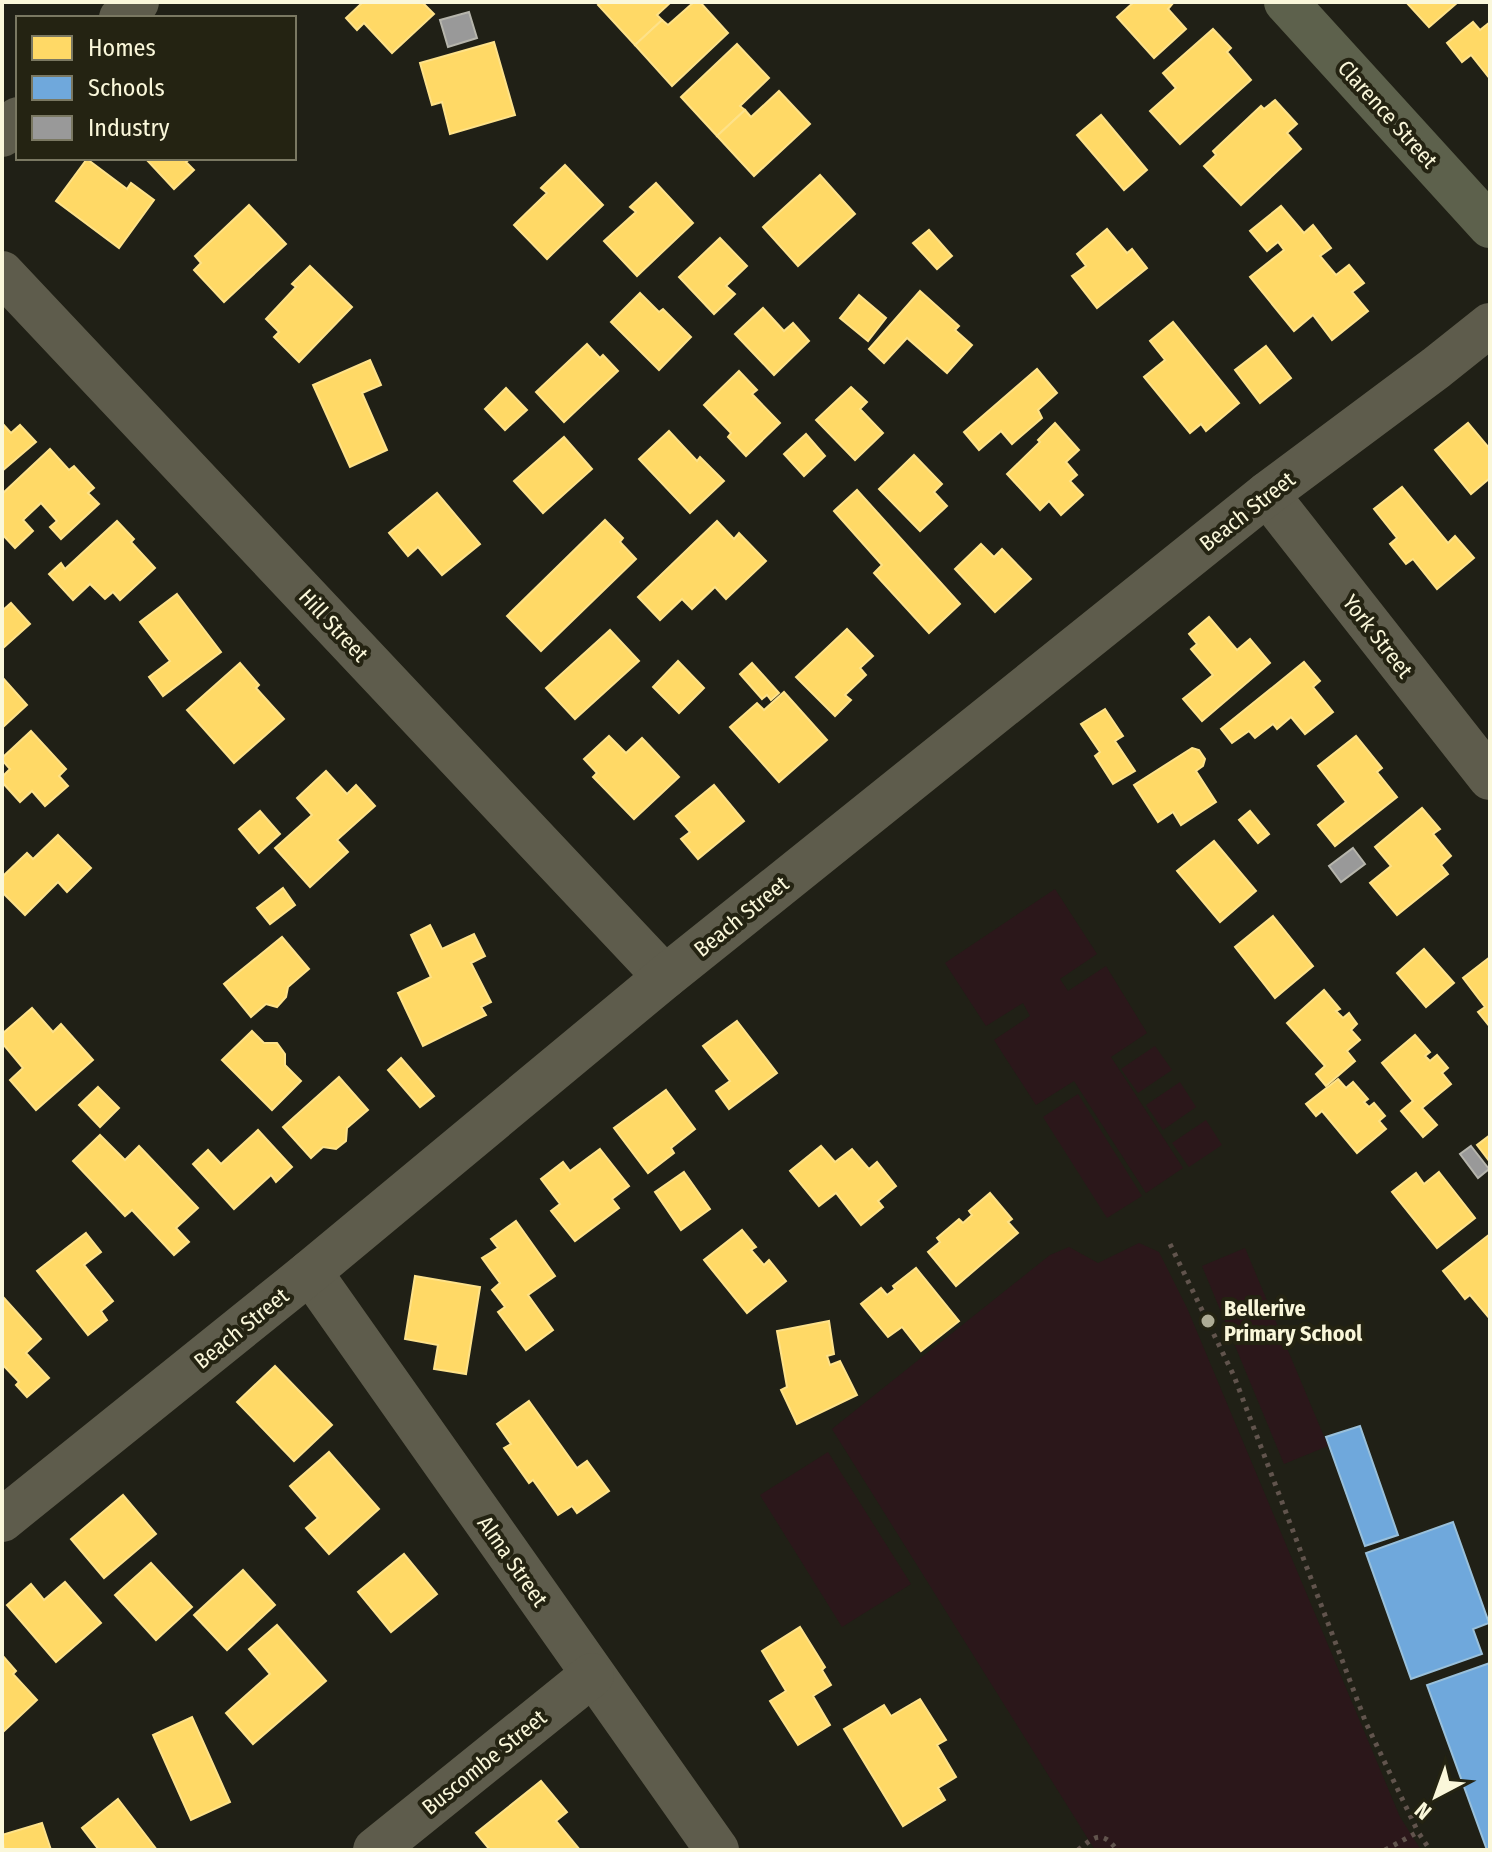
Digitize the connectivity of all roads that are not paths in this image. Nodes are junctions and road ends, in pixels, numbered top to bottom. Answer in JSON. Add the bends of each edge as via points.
{"nodes":[{"id":1,"x":1286,"y":2,"type":"edge"},
{"id":2,"x":1490,"y":226,"type":"edge"},
{"id":3,"x":2,"y":273,"type":"edge"},
{"id":4,"x":1490,"y":325,"type":"edge"},
{"id":5,"x":1267,"y":494,"type":"junction"},
{"id":6,"x":1490,"y":778,"type":"edge"},
{"id":7,"x":665,"y":977,"type":"junction"},
{"id":8,"x":310,"y":1272,"type":"junction"},
{"id":9,"x":2,"y":1520,"type":"edge"},
{"id":10,"x":592,"y":1675,"type":"junction"},
{"id":11,"x":375,"y":1850,"type":"edge"},
{"id":12,"x":717,"y":1850,"type":"edge"}],
"edges":[{"from":1,"to":2,"type":"main road","name":"Clarence Street"},
{"from":3,"to":7,"type":"street","name":"Hill Street"},
{"from":4,"to":5,"type":"street","name":"Beach Street"},
{"from":5,"to":6,"type":"street","name":"York Street"},
{"from":5,"to":7,"type":"street","name":"Beach Street"},
{"from":7,"to":8,"type":"street","name":"Beach Street"},
{"from":8,"to":9,"type":"street","name":"Beach Street"},
{"from":8,"to":10,"type":"street","name":"Alma Street"},
{"from":10,"to":11,"type":"street","name":"Buscombe Street"},
{"from":10,"to":12,"type":"street","name":"Alma Street"}]}
